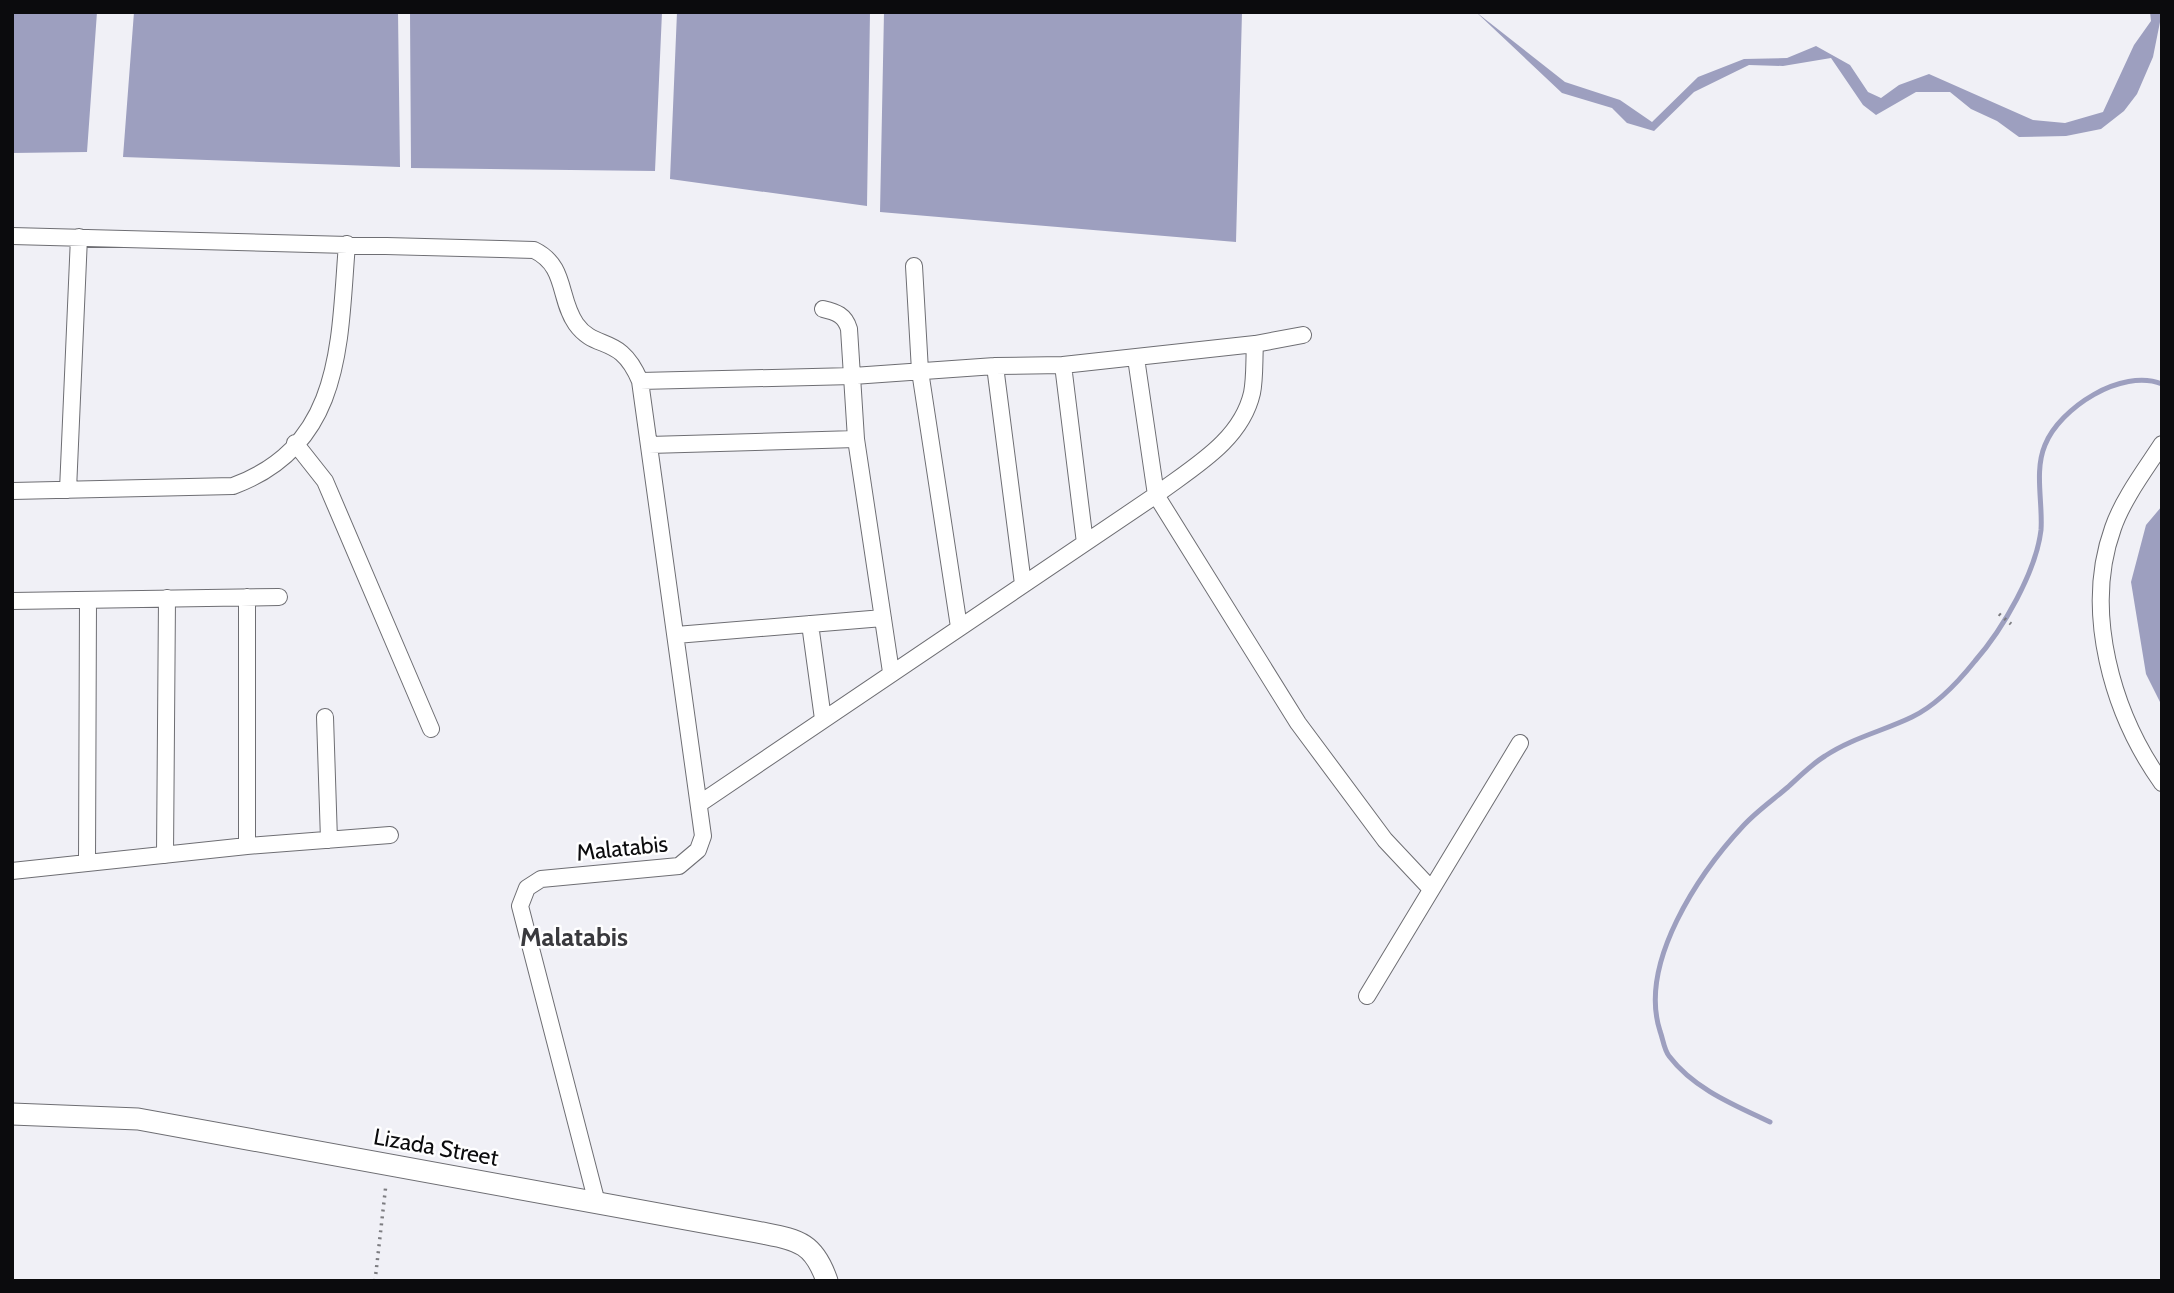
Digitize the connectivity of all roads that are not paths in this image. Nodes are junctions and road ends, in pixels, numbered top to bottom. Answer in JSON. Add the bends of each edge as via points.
{"nodes":[{"id":1,"x":12,"y":236,"type":"edge"},
{"id":2,"x":79,"y":237,"type":"junction"},
{"id":3,"x":346,"y":244,"type":"junction"},
{"id":4,"x":914,"y":266,"type":"dead end"},
{"id":5,"x":823,"y":309,"type":"dead end"},
{"id":6,"x":1303,"y":335,"type":"dead end"},
{"id":7,"x":1255,"y":344,"type":"junction"},
{"id":8,"x":1136,"y":358,"type":"junction"},
{"id":9,"x":1063,"y":365,"type":"junction"},
{"id":10,"x":995,"y":366,"type":"junction"},
{"id":11,"x":920,"y":371,"type":"junction"},
{"id":12,"x":853,"y":376,"type":"junction"},
{"id":13,"x":640,"y":381,"type":"junction"},
{"id":14,"x":856,"y":439,"type":"junction"},
{"id":15,"x":295,"y":443,"type":"junction"},
{"id":16,"x":2162,"y":444,"type":"edge"},
{"id":17,"x":649,"y":445,"type":"junction"},
{"id":18,"x":68,"y":490,"type":"junction"},
{"id":19,"x":12,"y":491,"type":"edge"},
{"id":20,"x":1156,"y":495,"type":"junction"},
{"id":21,"x":1085,"y":543,"type":"junction"},
{"id":22,"x":1023,"y":584,"type":"junction"},
{"id":23,"x":247,"y":597,"type":"junction"},
{"id":24,"x":279,"y":597,"type":"dead end"},
{"id":25,"x":167,"y":598,"type":"junction"},
{"id":26,"x":88,"y":600,"type":"junction"},
{"id":27,"x":12,"y":601,"type":"edge"},
{"id":28,"x":883,"y":618,"type":"junction"},
{"id":29,"x":810,"y":624,"type":"junction"},
{"id":30,"x":959,"y":627,"type":"junction"},
{"id":31,"x":676,"y":635,"type":"junction"},
{"id":32,"x":891,"y":672,"type":"junction"},
{"id":33,"x":325,"y":717,"type":"dead end"},
{"id":34,"x":823,"y":719,"type":"junction"},
{"id":35,"x":431,"y":729,"type":"dead end"},
{"id":36,"x":1520,"y":743,"type":"dead end"},
{"id":37,"x":2162,"y":783,"type":"edge"},
{"id":38,"x":699,"y":804,"type":"junction"},
{"id":39,"x":390,"y":835,"type":"dead end"},
{"id":40,"x":329,"y":840,"type":"junction"},
{"id":41,"x":247,"y":846,"type":"junction"},
{"id":42,"x":165,"y":855,"type":"junction"},
{"id":43,"x":87,"y":863,"type":"junction"},
{"id":44,"x":12,"y":871,"type":"edge"},
{"id":45,"x":1431,"y":889,"type":"junction"},
{"id":46,"x":1367,"y":996,"type":"dead end"},
{"id":47,"x":12,"y":1114,"type":"edge"},
{"id":48,"x":597,"y":1203,"type":"junction"},
{"id":49,"x":827,"y":1281,"type":"edge"}],
"edges":[{"from":1,"to":2,"type":"street"},
{"from":2,"to":3,"type":"street"},
{"from":2,"to":18,"type":"street"},
{"from":3,"to":13,"type":"street","via":[[534,250],[558,272],[576,324],[628,357]]},
{"from":3,"to":15,"type":"street","via":[[337,361],[326,401]]},
{"from":4,"to":11,"type":"street"},
{"from":5,"to":12,"type":"street","via":[[846,319]]},
{"from":6,"to":7,"type":"street"},
{"from":7,"to":8,"type":"street"},
{"from":7,"to":20,"type":"street","via":[[1252,393],[1235,431]]},
{"from":8,"to":9,"type":"street"},
{"from":8,"to":20,"type":"street"},
{"from":9,"to":10,"type":"street"},
{"from":9,"to":21,"type":"street"},
{"from":10,"to":11,"type":"street"},
{"from":10,"to":22,"type":"street"},
{"from":11,"to":12,"type":"street"},
{"from":11,"to":30,"type":"street"},
{"from":12,"to":13,"type":"street"},
{"from":12,"to":14,"type":"street"},
{"from":13,"to":17,"type":"street","name":"Malatabis"},
{"from":14,"to":17,"type":"street"},
{"from":14,"to":28,"type":"street"},
{"from":15,"to":18,"type":"street","via":[[254,478],[233,486]]},
{"from":15,"to":35,"type":"street","via":[[325,481]]},
{"from":16,"to":37,"type":"street","via":[[2113,527],[2099,584],[2121,710]]},
{"from":17,"to":31,"type":"street","name":"Malatabis"},
{"from":18,"to":19,"type":"street"},
{"from":20,"to":21,"type":"street"},
{"from":20,"to":45,"type":"street","via":[[1305,733],[1385,840]]},
{"from":21,"to":22,"type":"street"},
{"from":22,"to":30,"type":"street"},
{"from":23,"to":24,"type":"street"},
{"from":23,"to":25,"type":"street"},
{"from":23,"to":41,"type":"street"},
{"from":25,"to":26,"type":"street"},
{"from":25,"to":42,"type":"street"},
{"from":26,"to":27,"type":"street"},
{"from":26,"to":43,"type":"street"},
{"from":28,"to":29,"type":"street"},
{"from":28,"to":32,"type":"street"},
{"from":29,"to":31,"type":"street"},
{"from":29,"to":34,"type":"street"},
{"from":30,"to":32,"type":"street"},
{"from":31,"to":38,"type":"street","name":"Malatabis"},
{"from":32,"to":34,"type":"street"},
{"from":33,"to":40,"type":"street"},
{"from":34,"to":38,"type":"street"},
{"from":36,"to":45,"type":"street"},
{"from":38,"to":48,"type":"street","name":"Malatabis","via":[[703,836],[698,850],[679,866],[541,879],[522,895],[520,906]]},
{"from":39,"to":40,"type":"street"},
{"from":40,"to":41,"type":"street"},
{"from":41,"to":42,"type":"street"},
{"from":42,"to":43,"type":"street"},
{"from":43,"to":44,"type":"street"},
{"from":45,"to":46,"type":"street"},
{"from":47,"to":48,"type":"street","name":"Lizada Street","via":[[138,1119]]},
{"from":48,"to":49,"type":"street","name":"Lizada Street","via":[[801,1242],[817,1255]]}]}
